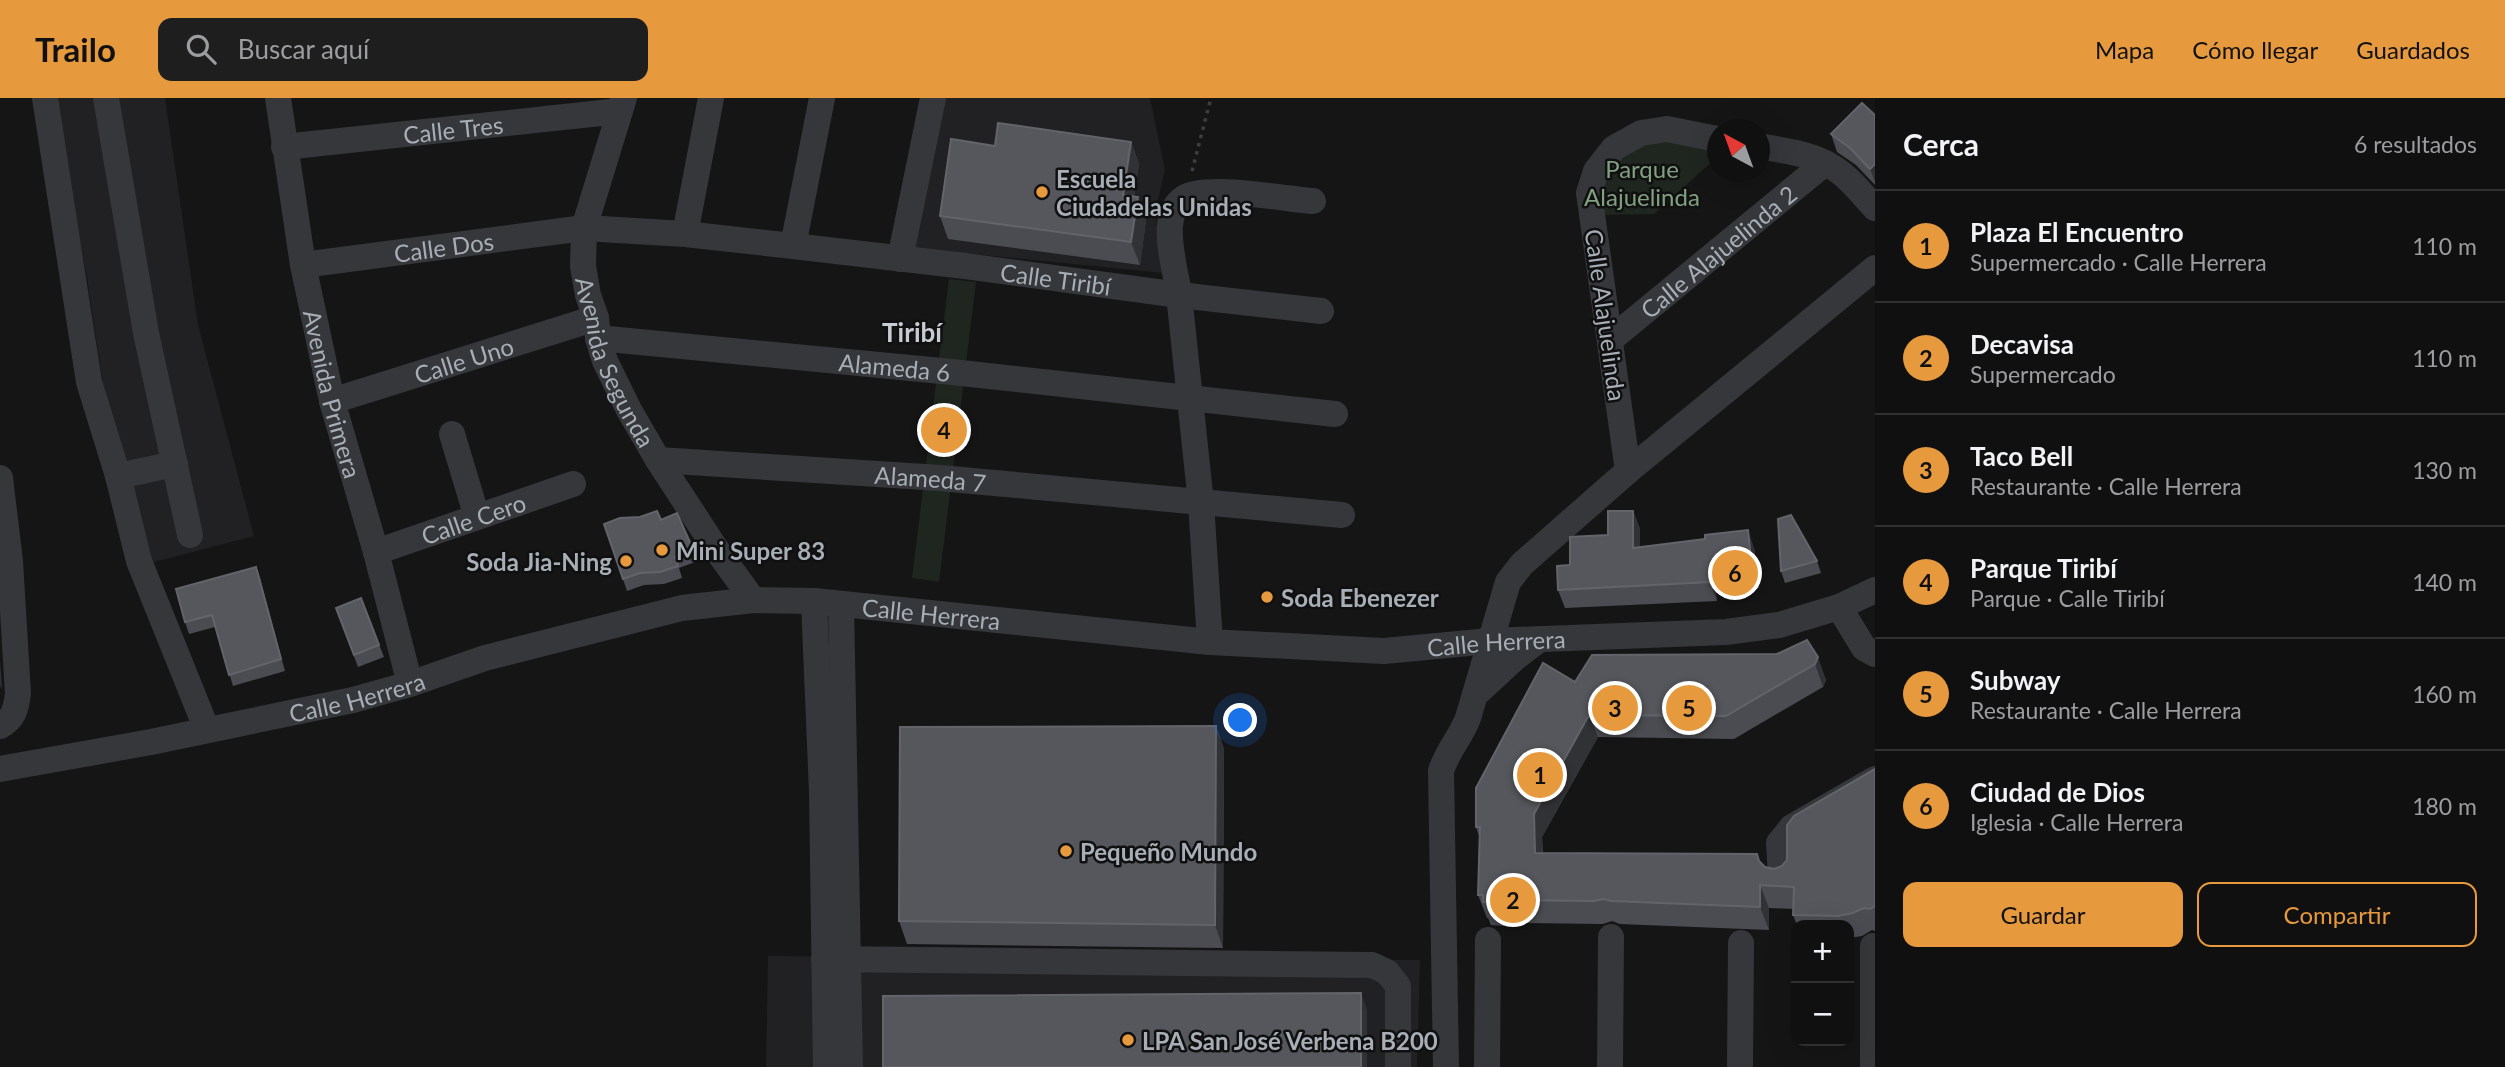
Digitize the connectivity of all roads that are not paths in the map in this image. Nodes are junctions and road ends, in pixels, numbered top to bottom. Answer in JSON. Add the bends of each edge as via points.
{"nodes":[{"id":1,"x":45,"y":98,"type":"edge"},
{"id":2,"x":106,"y":98,"type":"edge"},
{"id":3,"x":278,"y":98,"type":"edge"},
{"id":4,"x":711,"y":98,"type":"edge"},
{"id":5,"x":822,"y":98,"type":"edge"},
{"id":6,"x":933,"y":98,"type":"edge"},
{"id":7,"x":622,"y":104,"type":"edge"},
{"id":8,"x":1707,"y":137,"type":"edge"},
{"id":9,"x":284,"y":147,"type":"junction"},
{"id":10,"x":1770,"y":148,"type":"edge"},
{"id":11,"x":1825,"y":163,"type":"junction"},
{"id":12,"x":1312,"y":201,"type":"dead end"},
{"id":13,"x":1875,"y":208,"type":"edge"},
{"id":14,"x":584,"y":228,"type":"junction"},
{"id":15,"x":685,"y":234,"type":"junction"},
{"id":16,"x":793,"y":246,"type":"junction"},
{"id":17,"x":900,"y":259,"type":"junction"},
{"id":18,"x":303,"y":265,"type":"junction"},
{"id":19,"x":1875,"y":268,"type":"edge"},
{"id":20,"x":1179,"y":295,"type":"junction"},
{"id":21,"x":1321,"y":311,"type":"dead end"},
{"id":22,"x":597,"y":328,"type":"junction"},
{"id":23,"x":1610,"y":340,"type":"junction"},
{"id":24,"x":1190,"y":399,"type":"junction"},
{"id":25,"x":332,"y":401,"type":"junction"},
{"id":26,"x":1335,"y":414,"type":"dead end"},
{"id":27,"x":452,"y":434,"type":"dead end"},
{"id":28,"x":658,"y":460,"type":"junction"},
{"id":29,"x":175,"y":464,"type":"junction"},
{"id":30,"x":1628,"y":471,"type":"junction"},
{"id":31,"x":118,"y":476,"type":"junction"},
{"id":32,"x":0,"y":478,"type":"edge"},
{"id":33,"x":573,"y":484,"type":"dead end"},
{"id":34,"x":1201,"y":503,"type":"junction"},
{"id":35,"x":1342,"y":515,"type":"dead end"},
{"id":36,"x":477,"y":517,"type":"junction"},
{"id":37,"x":190,"y":535,"type":"dead end"},
{"id":38,"x":4,"y":540,"type":"edge"},
{"id":39,"x":376,"y":552,"type":"junction"},
{"id":40,"x":1875,"y":590,"type":"edge"},
{"id":41,"x":753,"y":600,"type":"junction"},
{"id":42,"x":814,"y":601,"type":"junction"},
{"id":43,"x":841,"y":605,"type":"junction"},
{"id":44,"x":1839,"y":607,"type":"junction"},
{"id":45,"x":1540,"y":639,"type":"junction"},
{"id":46,"x":1490,"y":641,"type":"junction"},
{"id":47,"x":1210,"y":642,"type":"junction"},
{"id":48,"x":1455,"y":644,"type":"junction"},
{"id":49,"x":1871,"y":648,"type":"edge"},
{"id":50,"x":410,"y":684,"type":"junction"},
{"id":51,"x":1474,"y":696,"type":"junction"},
{"id":52,"x":0,"y":726,"type":"edge"},
{"id":53,"x":207,"y":730,"type":"junction"},
{"id":54,"x":0,"y":769,"type":"edge"},
{"id":55,"x":1875,"y":779,"type":"edge"},
{"id":56,"x":834,"y":791,"type":"junction"},
{"id":57,"x":1781,"y":876,"type":"edge"},
{"id":58,"x":1611,"y":937,"type":"dead end"},
{"id":59,"x":1488,"y":940,"type":"dead end"},
{"id":60,"x":1741,"y":943,"type":"dead end"},
{"id":61,"x":1873,"y":946,"type":"dead end"},
{"id":62,"x":836,"y":960,"type":"junction"},
{"id":63,"x":826,"y":1067,"type":"edge"},
{"id":64,"x":850,"y":1067,"type":"edge"},
{"id":65,"x":1398,"y":1067,"type":"edge"},
{"id":66,"x":1446,"y":1067,"type":"edge"},
{"id":67,"x":1487,"y":1067,"type":"edge"},
{"id":68,"x":1610,"y":1067,"type":"edge"},
{"id":69,"x":1740,"y":1067,"type":"edge"},
{"id":70,"x":1873,"y":1067,"type":"edge"}],
"edges":[{"from":1,"to":31,"type":"street","via":[[89,382]]},
{"from":2,"to":29,"type":"street","via":[[146,333]]},
{"from":3,"to":9,"type":"street","name":"Avenida Primera"},
{"from":4,"to":15,"type":"street"},
{"from":5,"to":16,"type":"street"},
{"from":6,"to":17,"type":"street"},
{"from":7,"to":9,"type":"street","name":"Calle Tres"},
{"from":7,"to":14,"type":"street","name":"Avenida Segunda"},
{"from":8,"to":23,"type":"street","name":"Calle Alajuelinda","via":[[1667,130],[1641,133],[1614,148],[1596,171],[1589,193]]},
{"from":9,"to":18,"type":"street","name":"Avenida Primera"},
{"from":10,"to":11,"type":"street"},
{"from":11,"to":13,"type":"street"},
{"from":11,"to":23,"type":"street","name":"Calle Alajuelinda 2"},
{"from":12,"to":20,"type":"street","via":[[1211,191],[1185,197],[1176,205],[1169,228]]},
{"from":14,"to":15,"type":"street","name":"Calle Tiribí"},
{"from":14,"to":18,"type":"street","name":"Calle Dos"},
{"from":14,"to":22,"type":"street","name":"Avenida Segunda","via":[[583,266]]},
{"from":15,"to":16,"type":"street","name":"Calle Tiribí"},
{"from":16,"to":17,"type":"street","name":"Calle Tiribí"},
{"from":17,"to":20,"type":"street","name":"Calle Tiribí"},
{"from":18,"to":25,"type":"street","name":"Avenida Primera"},
{"from":19,"to":30,"type":"street"},
{"from":20,"to":21,"type":"street","name":"Calle Tiribí"},
{"from":20,"to":24,"type":"street"},
{"from":22,"to":24,"type":"street","name":"Alameda 6"},
{"from":22,"to":25,"type":"street","name":"Calle Uno"},
{"from":22,"to":28,"type":"street","name":"Avenida Segunda","via":[[605,361]]},
{"from":23,"to":30,"type":"street","name":"Calle Alajuelinda"},
{"from":24,"to":26,"type":"street","name":"Alameda 6"},
{"from":24,"to":34,"type":"street"},
{"from":25,"to":39,"type":"street","name":"Avenida Primera"},
{"from":27,"to":36,"type":"street"},
{"from":28,"to":34,"type":"street","name":"Alameda 7","via":[[940,478]]},
{"from":28,"to":41,"type":"street","name":"Avenida Segunda"},
{"from":29,"to":31,"type":"street"},
{"from":29,"to":37,"type":"street"},
{"from":30,"to":46,"type":"street","via":[[1522,564],[1508,582]]},
{"from":31,"to":53,"type":"street","via":[[139,561]]},
{"from":32,"to":38,"type":"street"},
{"from":33,"to":36,"type":"street","name":"Calle Cero"},
{"from":34,"to":35,"type":"street","name":"Alameda 7"},
{"from":34,"to":47,"type":"street"},
{"from":36,"to":39,"type":"street","name":"Calle Cero"},
{"from":38,"to":52,"type":"street","via":[[18,694],[16,711]]},
{"from":39,"to":50,"type":"street","name":"Avenida Primera"},
{"from":40,"to":44,"type":"street","name":"Calle Herrera"},
{"from":41,"to":42,"type":"street","name":"Calle Herrera"},
{"from":41,"to":50,"type":"street","name":"Calle Herrera","via":[[650,616],[485,658]]},
{"from":42,"to":43,"type":"street","name":"Calle Herrera"},
{"from":42,"to":56,"type":"street"},
{"from":43,"to":47,"type":"street","name":"Calle Herrera"},
{"from":43,"to":56,"type":"street"},
{"from":44,"to":45,"type":"street","name":"Calle Herrera","via":[[1779,625],[1726,632]]},
{"from":44,"to":49,"type":"street"},
{"from":45,"to":46,"type":"street","name":"Calle Herrera"},
{"from":45,"to":51,"type":"street"},
{"from":46,"to":48,"type":"street","name":"Calle Herrera"},
{"from":46,"to":51,"type":"street"},
{"from":47,"to":48,"type":"street","name":"Calle Herrera","via":[[1384,651]]},
{"from":48,"to":51,"type":"street","via":[[1465,659]]},
{"from":50,"to":53,"type":"street","name":"Calle Herrera"},
{"from":51,"to":66,"type":"street","via":[[1465,727],[1441,771]]},
{"from":53,"to":54,"type":"street","name":"Calle Herrera"},
{"from":55,"to":57,"type":"street","via":[[1792,827],[1779,843]]},
{"from":56,"to":62,"type":"street"},
{"from":58,"to":68,"type":"street"},
{"from":59,"to":67,"type":"street"},
{"from":60,"to":69,"type":"street"},
{"from":61,"to":70,"type":"street"},
{"from":62,"to":63,"type":"street"},
{"from":62,"to":64,"type":"street"},
{"from":62,"to":65,"type":"street","via":[[1372,965],[1387,972],[1398,986]]}]}
